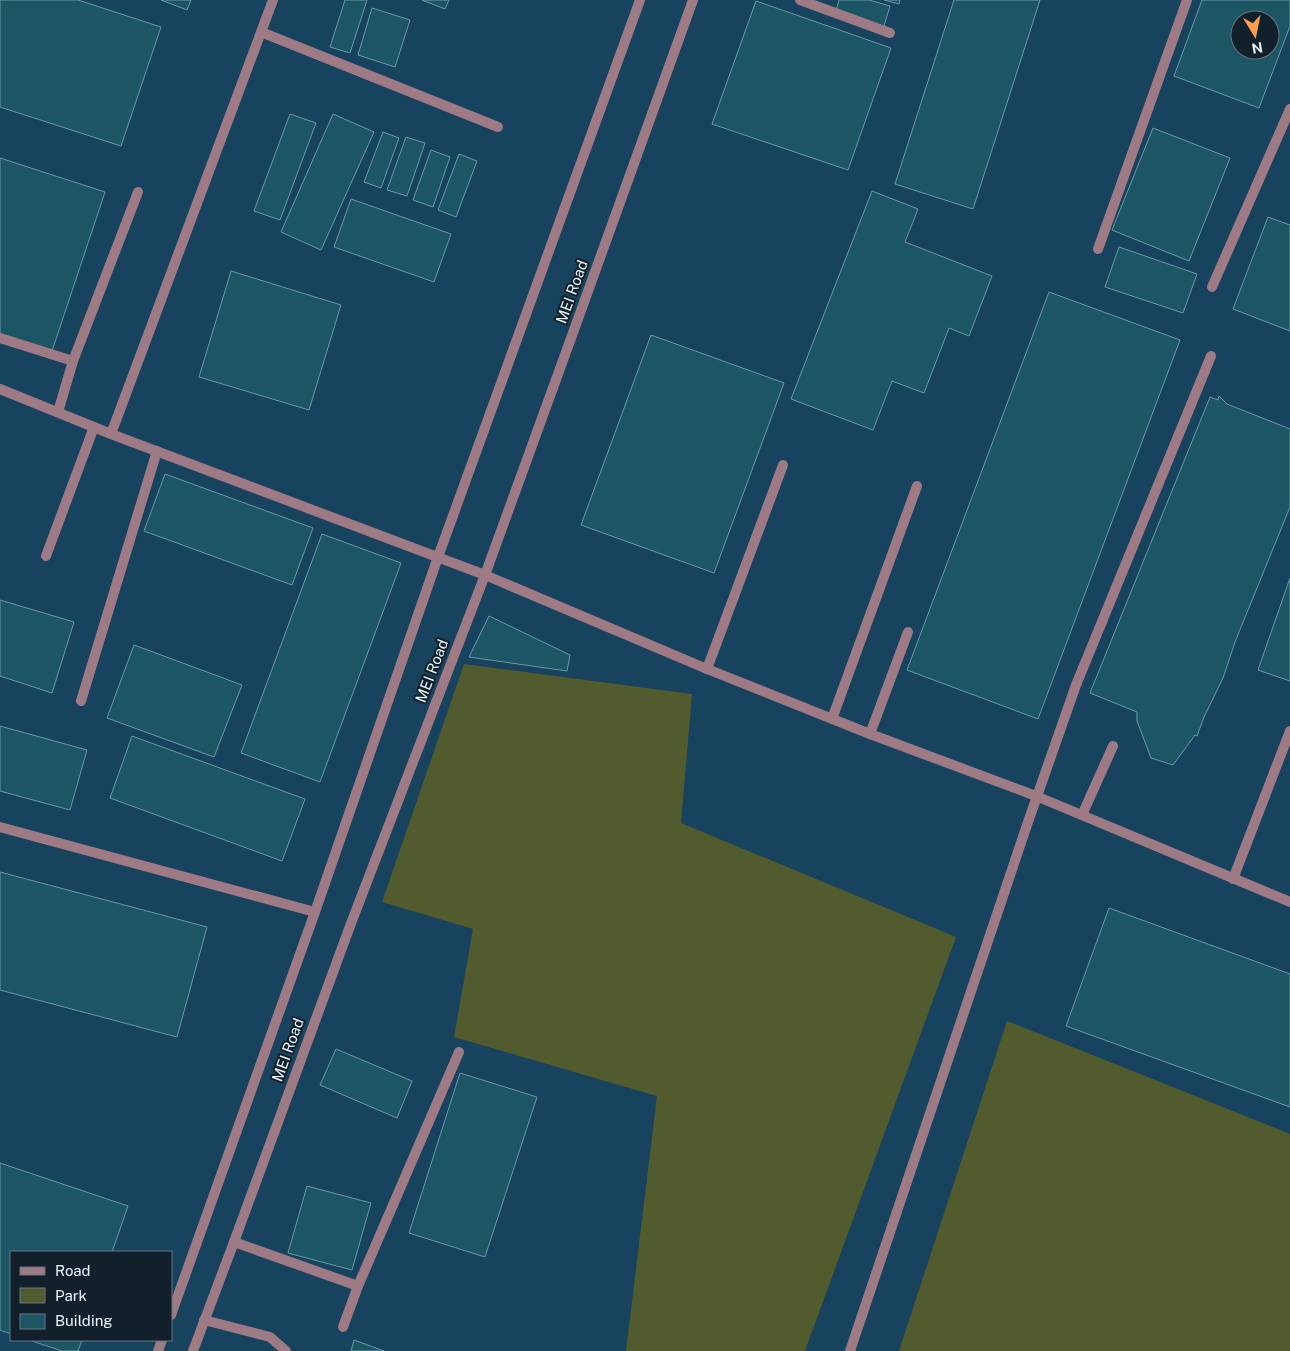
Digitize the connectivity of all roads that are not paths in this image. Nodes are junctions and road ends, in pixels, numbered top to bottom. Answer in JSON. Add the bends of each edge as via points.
{"nodes":[{"id":1,"x":273,"y":0,"type":"edge"},
{"id":2,"x":640,"y":0,"type":"edge"},
{"id":3,"x":693,"y":0,"type":"edge"},
{"id":4,"x":800,"y":0,"type":"edge"},
{"id":5,"x":1187,"y":0,"type":"edge"},
{"id":6,"x":261,"y":32,"type":"junction"},
{"id":7,"x":890,"y":33,"type":"dead end"},
{"id":8,"x":1290,"y":109,"type":"edge"},
{"id":9,"x":498,"y":127,"type":"dead end"},
{"id":10,"x":138,"y":192,"type":"dead end"},
{"id":11,"x":1098,"y":249,"type":"dead end"},
{"id":12,"x":1212,"y":287,"type":"dead end"},
{"id":13,"x":0,"y":338,"type":"edge"},
{"id":14,"x":1211,"y":356,"type":"dead end"},
{"id":15,"x":73,"y":361,"type":"junction"},
{"id":16,"x":0,"y":389,"type":"edge"},
{"id":17,"x":58,"y":412,"type":"junction"},
{"id":18,"x":94,"y":427,"type":"junction"},
{"id":19,"x":110,"y":434,"type":"junction"},
{"id":20,"x":157,"y":451,"type":"junction"},
{"id":21,"x":783,"y":465,"type":"dead end"},
{"id":22,"x":917,"y":486,"type":"dead end"},
{"id":23,"x":46,"y":556,"type":"dead end"},
{"id":24,"x":438,"y":557,"type":"junction"},
{"id":25,"x":485,"y":575,"type":"junction"},
{"id":26,"x":908,"y":632,"type":"dead end"},
{"id":27,"x":707,"y":669,"type":"junction"},
{"id":28,"x":81,"y":701,"type":"dead end"},
{"id":29,"x":832,"y":719,"type":"junction"},
{"id":30,"x":1290,"y":732,"type":"edge"},
{"id":31,"x":870,"y":734,"type":"junction"},
{"id":32,"x":1113,"y":746,"type":"dead end"},
{"id":33,"x":1036,"y":796,"type":"junction"},
{"id":34,"x":1082,"y":816,"type":"junction"},
{"id":35,"x":0,"y":827,"type":"edge"},
{"id":36,"x":1232,"y":879,"type":"junction"},
{"id":37,"x":1290,"y":902,"type":"edge"},
{"id":38,"x":315,"y":912,"type":"junction"},
{"id":39,"x":459,"y":1052,"type":"dead end"},
{"id":40,"x":234,"y":1242,"type":"junction"},
{"id":41,"x":358,"y":1286,"type":"junction"},
{"id":42,"x":172,"y":1312,"type":"edge"},
{"id":43,"x":204,"y":1320,"type":"junction"},
{"id":44,"x":344,"y":1327,"type":"dead end"},
{"id":45,"x":193,"y":1351,"type":"edge"},
{"id":46,"x":286,"y":1351,"type":"edge"},
{"id":47,"x":850,"y":1351,"type":"edge"}],
"edges":[{"from":1,"to":6,"type":"street"},
{"from":2,"to":24,"type":"street","name":"MEI Road"},
{"from":3,"to":25,"type":"street","name":"MEI Road"},
{"from":4,"to":7,"type":"street"},
{"from":5,"to":11,"type":"street"},
{"from":6,"to":9,"type":"street"},
{"from":6,"to":19,"type":"street"},
{"from":8,"to":12,"type":"street"},
{"from":10,"to":15,"type":"street"},
{"from":13,"to":15,"type":"street"},
{"from":14,"to":33,"type":"street","via":[[1076,686]]},
{"from":15,"to":17,"type":"street"},
{"from":16,"to":17,"type":"street"},
{"from":17,"to":18,"type":"street"},
{"from":18,"to":19,"type":"street"},
{"from":18,"to":23,"type":"street"},
{"from":19,"to":20,"type":"street"},
{"from":20,"to":24,"type":"street"},
{"from":20,"to":28,"type":"street"},
{"from":21,"to":27,"type":"street"},
{"from":22,"to":29,"type":"street"},
{"from":24,"to":25,"type":"street"},
{"from":24,"to":38,"type":"street","name":"MEI Road"},
{"from":25,"to":27,"type":"street"},
{"from":25,"to":40,"type":"street","name":"MEI Road","via":[[350,926]]},
{"from":26,"to":31,"type":"street"},
{"from":27,"to":29,"type":"street"},
{"from":29,"to":31,"type":"street"},
{"from":30,"to":36,"type":"street"},
{"from":31,"to":33,"type":"street"},
{"from":32,"to":34,"type":"street"},
{"from":33,"to":34,"type":"street"},
{"from":33,"to":47,"type":"street"},
{"from":34,"to":36,"type":"street"},
{"from":35,"to":38,"type":"street"},
{"from":36,"to":37,"type":"street"},
{"from":38,"to":42,"type":"street","name":"MEI Road"},
{"from":39,"to":41,"type":"street"},
{"from":40,"to":41,"type":"street"},
{"from":40,"to":43,"type":"street","name":"MEI Road"},
{"from":41,"to":44,"type":"street"},
{"from":43,"to":45,"type":"street","name":"MEI Road"},
{"from":43,"to":46,"type":"street","via":[[270,1337]]}]}
